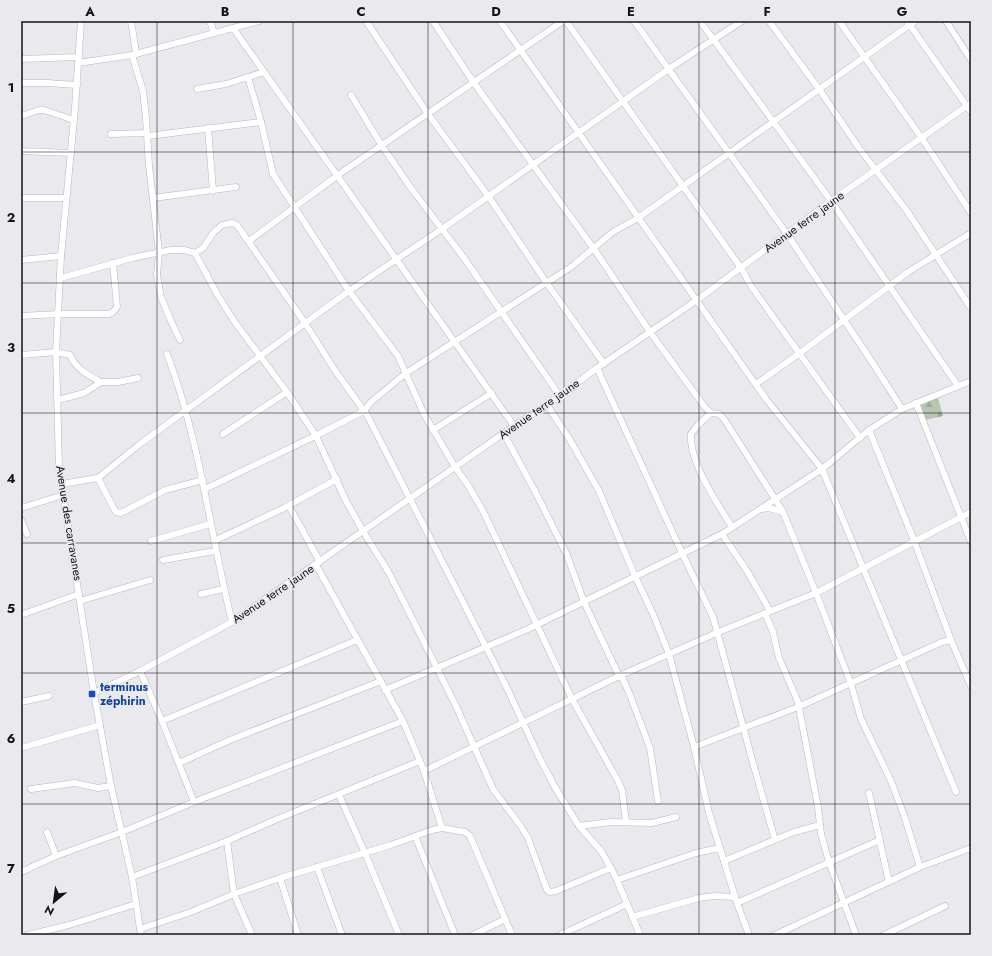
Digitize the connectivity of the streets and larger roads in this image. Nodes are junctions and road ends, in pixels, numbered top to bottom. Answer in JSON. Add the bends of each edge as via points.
{"nodes":[{"id":1,"x":81,"y":21,"type":"edge"},
{"id":2,"x":131,"y":21,"type":"edge"},
{"id":3,"x":210,"y":21,"type":"edge"},
{"id":4,"x":259,"y":21,"type":"edge"},
{"id":5,"x":366,"y":21,"type":"edge"},
{"id":6,"x":433,"y":21,"type":"edge"},
{"id":7,"x":500,"y":21,"type":"edge"},
{"id":8,"x":563,"y":21,"type":"edge"},
{"id":9,"x":566,"y":21,"type":"edge"},
{"id":10,"x":634,"y":21,"type":"edge"},
{"id":11,"x":700,"y":21,"type":"edge"},
{"id":12,"x":742,"y":21,"type":"edge"},
{"id":13,"x":769,"y":21,"type":"edge"},
{"id":14,"x":839,"y":21,"type":"edge"},
{"id":15,"x":946,"y":21,"type":"edge"},
{"id":16,"x":911,"y":22,"type":"edge"},
{"id":17,"x":233,"y":28,"type":"junction"},
{"id":18,"x":214,"y":33,"type":"junction"},
{"id":19,"x":713,"y":40,"type":"junction"},
{"id":20,"x":521,"y":50,"type":"junction"},
{"id":21,"x":134,"y":54,"type":"junction"},
{"id":22,"x":865,"y":57,"type":"junction"},
{"id":23,"x":21,"y":59,"type":"edge"},
{"id":24,"x":79,"y":60,"type":"junction"},
{"id":25,"x":971,"y":60,"type":"edge"},
{"id":26,"x":669,"y":69,"type":"junction"},
{"id":27,"x":264,"y":72,"type":"junction"},
{"id":28,"x":248,"y":77,"type":"junction"},
{"id":29,"x":21,"y":83,"type":"edge"},
{"id":30,"x":474,"y":83,"type":"junction"},
{"id":31,"x":77,"y":85,"type":"junction"},
{"id":32,"x":198,"y":89,"type":"dead end"},
{"id":33,"x":819,"y":90,"type":"junction"},
{"id":34,"x":352,"y":95,"type":"dead end"},
{"id":35,"x":624,"y":102,"type":"junction"},
{"id":36,"x":969,"y":105,"type":"edge"},
{"id":37,"x":971,"y":112,"type":"edge"},
{"id":38,"x":428,"y":114,"type":"junction"},
{"id":39,"x":21,"y":116,"type":"edge"},
{"id":40,"x":74,"y":120,"type":"junction"},
{"id":41,"x":261,"y":122,"type":"junction"},
{"id":42,"x":773,"y":122,"type":"junction"},
{"id":43,"x":208,"y":128,"type":"junction"},
{"id":44,"x":111,"y":134,"type":"dead end"},
{"id":45,"x":148,"y":134,"type":"junction"},
{"id":46,"x":578,"y":134,"type":"junction"},
{"id":47,"x":921,"y":137,"type":"junction"},
{"id":48,"x":382,"y":146,"type":"junction"},
{"id":49,"x":21,"y":151,"type":"edge"},
{"id":50,"x":71,"y":153,"type":"junction"},
{"id":51,"x":729,"y":154,"type":"junction"},
{"id":52,"x":534,"y":166,"type":"junction"},
{"id":53,"x":876,"y":170,"type":"junction"},
{"id":54,"x":338,"y":175,"type":"junction"},
{"id":55,"x":683,"y":185,"type":"junction"},
{"id":56,"x":236,"y":187,"type":"dead end"},
{"id":57,"x":213,"y":191,"type":"junction"},
{"id":58,"x":489,"y":197,"type":"junction"},
{"id":59,"x":21,"y":198,"type":"edge"},
{"id":60,"x":66,"y":198,"type":"junction"},
{"id":61,"x":153,"y":198,"type":"junction"},
{"id":62,"x":831,"y":201,"type":"junction"},
{"id":63,"x":294,"y":207,"type":"junction"},
{"id":64,"x":971,"y":213,"type":"edge"},
{"id":65,"x":638,"y":218,"type":"junction"},
{"id":66,"x":442,"y":230,"type":"junction"},
{"id":67,"x":971,"y":233,"type":"edge"},
{"id":68,"x":787,"y":234,"type":"junction"},
{"id":69,"x":249,"y":241,"type":"junction"},
{"id":70,"x":594,"y":249,"type":"junction"},
{"id":71,"x":159,"y":252,"type":"junction"},
{"id":72,"x":195,"y":253,"type":"junction"},
{"id":73,"x":935,"y":254,"type":"junction"},
{"id":74,"x":61,"y":256,"type":"junction"},
{"id":75,"x":21,"y":260,"type":"edge"},
{"id":76,"x":397,"y":260,"type":"junction"},
{"id":77,"x":113,"y":263,"type":"junction"},
{"id":78,"x":741,"y":268,"type":"junction"},
{"id":79,"x":60,"y":278,"type":"junction"},
{"id":80,"x":546,"y":282,"type":"junction"},
{"id":81,"x":889,"y":286,"type":"junction"},
{"id":82,"x":349,"y":291,"type":"junction"},
{"id":83,"x":697,"y":300,"type":"junction"},
{"id":84,"x":971,"y":308,"type":"edge"},
{"id":85,"x":501,"y":312,"type":"junction"},
{"id":86,"x":58,"y":314,"type":"junction"},
{"id":87,"x":21,"y":316,"type":"edge"},
{"id":88,"x":844,"y":320,"type":"junction"},
{"id":89,"x":305,"y":323,"type":"junction"},
{"id":90,"x":650,"y":332,"type":"junction"},
{"id":91,"x":180,"y":340,"type":"dead end"},
{"id":92,"x":455,"y":341,"type":"junction"},
{"id":93,"x":56,"y":352,"type":"junction"},
{"id":94,"x":800,"y":353,"type":"junction"},
{"id":95,"x":167,"y":354,"type":"dead end"},
{"id":96,"x":21,"y":355,"type":"edge"},
{"id":97,"x":260,"y":356,"type":"junction"},
{"id":98,"x":604,"y":364,"type":"junction"},
{"id":99,"x":597,"y":368,"type":"junction"},
{"id":100,"x":406,"y":373,"type":"junction"},
{"id":101,"x":138,"y":378,"type":"dead end"},
{"id":102,"x":101,"y":382,"type":"junction"},
{"id":103,"x":970,"y":382,"type":"edge"},
{"id":104,"x":756,"y":384,"type":"junction"},
{"id":105,"x":958,"y":386,"type":"junction"},
{"id":106,"x":971,"y":390,"type":"edge"},
{"id":107,"x":287,"y":392,"type":"junction"},
{"id":108,"x":492,"y":393,"type":"junction"},
{"id":109,"x":560,"y":396,"type":"junction"},
{"id":110,"x":58,"y":400,"type":"junction"},
{"id":111,"x":916,"y":403,"type":"junction"},
{"id":112,"x":547,"y":405,"type":"junction"},
{"id":113,"x":902,"y":409,"type":"junction"},
{"id":114,"x":185,"y":411,"type":"junction"},
{"id":115,"x":364,"y":411,"type":"junction"},
{"id":116,"x":711,"y":413,"type":"junction"},
{"id":117,"x":514,"y":426,"type":"junction"},
{"id":118,"x":433,"y":430,"type":"junction"},
{"id":119,"x":869,"y":430,"type":"junction"},
{"id":120,"x":223,"y":434,"type":"dead end"},
{"id":121,"x":504,"y":434,"type":"junction"},
{"id":122,"x":316,"y":436,"type":"junction"},
{"id":123,"x":860,"y":438,"type":"junction"},
{"id":124,"x":455,"y":468,"type":"junction"},
{"id":125,"x":822,"y":470,"type":"junction"},
{"id":126,"x":98,"y":478,"type":"junction"},
{"id":127,"x":337,"y":479,"type":"junction"},
{"id":128,"x":203,"y":480,"type":"junction"},
{"id":129,"x":62,"y":484,"type":"junction"},
{"id":130,"x":205,"y":488,"type":"junction"},
{"id":131,"x":64,"y":495,"type":"junction"},
{"id":132,"x":411,"y":499,"type":"junction"},
{"id":133,"x":775,"y":499,"type":"junction"},
{"id":134,"x":289,"y":506,"type":"junction"},
{"id":135,"x":21,"y":508,"type":"edge"},
{"id":136,"x":760,"y":509,"type":"junction"},
{"id":137,"x":783,"y":512,"type":"junction"},
{"id":138,"x":971,"y":512,"type":"edge"},
{"id":139,"x":961,"y":518,"type":"junction"},
{"id":140,"x":21,"y":520,"type":"edge"},
{"id":141,"x":210,"y":524,"type":"junction"},
{"id":142,"x":732,"y":527,"type":"junction"},
{"id":143,"x":363,"y":531,"type":"junction"},
{"id":144,"x":27,"y":534,"type":"dead end"},
{"id":145,"x":722,"y":534,"type":"junction"},
{"id":146,"x":151,"y":541,"type":"dead end"},
{"id":147,"x":214,"y":541,"type":"junction"},
{"id":148,"x":914,"y":541,"type":"junction"},
{"id":149,"x":971,"y":542,"type":"edge"},
{"id":150,"x":215,"y":551,"type":"junction"},
{"id":151,"x":682,"y":553,"type":"junction"},
{"id":152,"x":163,"y":560,"type":"dead end"},
{"id":153,"x":318,"y":564,"type":"junction"},
{"id":154,"x":862,"y":568,"type":"junction"},
{"id":155,"x":635,"y":576,"type":"junction"},
{"id":156,"x":150,"y":580,"type":"dead end"},
{"id":157,"x":223,"y":589,"type":"junction"},
{"id":158,"x":816,"y":593,"type":"junction"},
{"id":159,"x":79,"y":594,"type":"junction"},
{"id":160,"x":201,"y":594,"type":"dead end"},
{"id":161,"x":80,"y":601,"type":"junction"},
{"id":162,"x":584,"y":602,"type":"junction"},
{"id":163,"x":768,"y":612,"type":"junction"},
{"id":164,"x":21,"y":615,"type":"edge"},
{"id":165,"x":232,"y":622,"type":"junction"},
{"id":166,"x":536,"y":625,"type":"junction"},
{"id":167,"x":718,"y":632,"type":"junction"},
{"id":168,"x":357,"y":640,"type":"junction"},
{"id":169,"x":951,"y":640,"type":"junction"},
{"id":170,"x":486,"y":648,"type":"junction"},
{"id":171,"x":668,"y":654,"type":"junction"},
{"id":172,"x":901,"y":660,"type":"junction"},
{"id":173,"x":436,"y":668,"type":"junction"},
{"id":174,"x":140,"y":671,"type":"junction"},
{"id":175,"x":619,"y":676,"type":"junction"},
{"id":176,"x":380,"y":681,"type":"junction"},
{"id":177,"x":851,"y":684,"type":"junction"},
{"id":178,"x":971,"y":686,"type":"edge"},
{"id":179,"x":385,"y":690,"type":"junction"},
{"id":180,"x":94,"y":693,"type":"junction"},
{"id":181,"x":49,"y":696,"type":"dead end"},
{"id":182,"x":572,"y":699,"type":"junction"},
{"id":183,"x":21,"y":702,"type":"edge"},
{"id":184,"x":798,"y":707,"type":"junction"},
{"id":185,"x":162,"y":721,"type":"junction"},
{"id":186,"x":403,"y":721,"type":"junction"},
{"id":187,"x":523,"y":722,"type":"junction"},
{"id":188,"x":100,"y":725,"type":"junction"},
{"id":189,"x":743,"y":728,"type":"junction"},
{"id":190,"x":474,"y":746,"type":"junction"},
{"id":191,"x":694,"y":747,"type":"junction"},
{"id":192,"x":21,"y":748,"type":"edge"},
{"id":193,"x":420,"y":761,"type":"junction"},
{"id":194,"x":179,"y":763,"type":"junction"},
{"id":195,"x":424,"y":771,"type":"junction"},
{"id":196,"x":111,"y":786,"type":"junction"},
{"id":197,"x":31,"y":789,"type":"dead end"},
{"id":198,"x":956,"y":792,"type":"dead end"},
{"id":199,"x":869,"y":793,"type":"dead end"},
{"id":200,"x":339,"y":795,"type":"junction"},
{"id":201,"x":194,"y":802,"type":"junction"},
{"id":202,"x":658,"y":802,"type":"dead end"},
{"id":203,"x":676,"y":817,"type":"dead end"},
{"id":204,"x":626,"y":822,"type":"junction"},
{"id":205,"x":820,"y":825,"type":"junction"},
{"id":206,"x":579,"y":826,"type":"junction"},
{"id":207,"x":442,"y":828,"type":"junction"},
{"id":208,"x":47,"y":832,"type":"dead end"},
{"id":209,"x":122,"y":832,"type":"junction"},
{"id":210,"x":415,"y":836,"type":"junction"},
{"id":211,"x":775,"y":840,"type":"junction"},
{"id":212,"x":880,"y":840,"type":"junction"},
{"id":213,"x":227,"y":841,"type":"junction"},
{"id":214,"x":720,"y":848,"type":"junction"},
{"id":215,"x":971,"y":848,"type":"edge"},
{"id":216,"x":365,"y":853,"type":"junction"},
{"id":217,"x":56,"y":856,"type":"junction"},
{"id":218,"x":724,"y":861,"type":"junction"},
{"id":219,"x":829,"y":862,"type":"junction"},
{"id":220,"x":318,"y":867,"type":"junction"},
{"id":221,"x":920,"y":867,"type":"junction"},
{"id":222,"x":611,"y":868,"type":"junction"},
{"id":223,"x":21,"y":872,"type":"edge"},
{"id":224,"x":132,"y":877,"type":"junction"},
{"id":225,"x":280,"y":878,"type":"junction"},
{"id":226,"x":617,"y":880,"type":"junction"},
{"id":227,"x":890,"y":882,"type":"junction"},
{"id":228,"x":234,"y":894,"type":"junction"},
{"id":229,"x":735,"y":897,"type":"junction"},
{"id":230,"x":737,"y":903,"type":"junction"},
{"id":231,"x":844,"y":903,"type":"junction"},
{"id":232,"x":136,"y":904,"type":"junction"},
{"id":233,"x":627,"y":904,"type":"junction"},
{"id":234,"x":945,"y":906,"type":"dead end"},
{"id":235,"x":632,"y":917,"type":"junction"},
{"id":236,"x":505,"y":919,"type":"junction"},
{"id":237,"x":140,"y":932,"type":"edge"},
{"id":238,"x":28,"y":935,"type":"edge"},
{"id":239,"x":252,"y":935,"type":"edge"},
{"id":240,"x":298,"y":935,"type":"edge"},
{"id":241,"x":342,"y":935,"type":"edge"},
{"id":242,"x":398,"y":935,"type":"edge"},
{"id":243,"x":455,"y":935,"type":"edge"},
{"id":244,"x":473,"y":935,"type":"edge"},
{"id":245,"x":512,"y":935,"type":"edge"},
{"id":246,"x":560,"y":935,"type":"edge"},
{"id":247,"x":640,"y":935,"type":"edge"},
{"id":248,"x":749,"y":935,"type":"edge"},
{"id":249,"x":775,"y":935,"type":"edge"},
{"id":250,"x":856,"y":935,"type":"edge"},
{"id":251,"x":884,"y":935,"type":"edge"}],
"edges":[{"from":1,"to":24,"type":"street","name":"Avenue des carravanes"},
{"from":2,"to":21,"type":"street"},
{"from":3,"to":18,"type":"street"},
{"from":4,"to":17,"type":"street"},
{"from":5,"to":38,"type":"street"},
{"from":6,"to":30,"type":"street"},
{"from":7,"to":20,"type":"street"},
{"from":8,"to":20,"type":"street"},
{"from":9,"to":35,"type":"street"},
{"from":10,"to":26,"type":"street"},
{"from":11,"to":19,"type":"street"},
{"from":12,"to":19,"type":"street"},
{"from":13,"to":33,"type":"street"},
{"from":14,"to":22,"type":"street"},
{"from":15,"to":25,"type":"street"},
{"from":16,"to":22,"type":"street"},
{"from":16,"to":36,"type":"street"},
{"from":17,"to":18,"type":"street"},
{"from":17,"to":27,"type":"street"},
{"from":18,"to":21,"type":"street"},
{"from":19,"to":26,"type":"street"},
{"from":19,"to":42,"type":"street"},
{"from":20,"to":30,"type":"street"},
{"from":20,"to":46,"type":"street"},
{"from":21,"to":24,"type":"street"},
{"from":21,"to":45,"type":"street","via":[[143,91]]},
{"from":22,"to":33,"type":"street"},
{"from":22,"to":47,"type":"street"},
{"from":23,"to":24,"type":"street"},
{"from":24,"to":31,"type":"street","name":"Avenue des carravanes"},
{"from":26,"to":35,"type":"street"},
{"from":26,"to":51,"type":"street"},
{"from":27,"to":28,"type":"street"},
{"from":27,"to":54,"type":"street"},
{"from":28,"to":32,"type":"street"},
{"from":28,"to":41,"type":"street"},
{"from":29,"to":31,"type":"street"},
{"from":30,"to":38,"type":"street"},
{"from":30,"to":52,"type":"street"},
{"from":31,"to":40,"type":"street","name":"Avenue des carravanes"},
{"from":33,"to":42,"type":"street"},
{"from":33,"to":53,"type":"street"},
{"from":34,"to":48,"type":"street"},
{"from":35,"to":46,"type":"street"},
{"from":35,"to":55,"type":"street"},
{"from":36,"to":37,"type":"street"},
{"from":36,"to":47,"type":"street","name":"Avenue terre jaune"},
{"from":38,"to":48,"type":"street"},
{"from":38,"to":58,"type":"street"},
{"from":39,"to":40,"type":"street","via":[[44,110]]},
{"from":40,"to":50,"type":"street","name":"Avenue des carravanes"},
{"from":41,"to":43,"type":"street"},
{"from":41,"to":63,"type":"street","via":[[273,174]]},
{"from":42,"to":51,"type":"street"},
{"from":42,"to":62,"type":"street"},
{"from":43,"to":45,"type":"street"},
{"from":43,"to":57,"type":"street"},
{"from":44,"to":45,"type":"street"},
{"from":45,"to":61,"type":"street"},
{"from":46,"to":52,"type":"street"},
{"from":46,"to":65,"type":"street"},
{"from":47,"to":53,"type":"street","name":"Avenue terre jaune"},
{"from":47,"to":64,"type":"street"},
{"from":48,"to":54,"type":"street"},
{"from":48,"to":66,"type":"street"},
{"from":49,"to":50,"type":"street"},
{"from":50,"to":60,"type":"street","name":"Avenue des carravanes"},
{"from":51,"to":55,"type":"street"},
{"from":51,"to":68,"type":"street"},
{"from":52,"to":58,"type":"street"},
{"from":52,"to":70,"type":"street"},
{"from":53,"to":62,"type":"street","name":"Avenue terre jaune"},
{"from":53,"to":73,"type":"street"},
{"from":54,"to":63,"type":"street"},
{"from":54,"to":76,"type":"street"},
{"from":55,"to":65,"type":"street"},
{"from":55,"to":78,"type":"street"},
{"from":56,"to":57,"type":"street"},
{"from":57,"to":61,"type":"street"},
{"from":58,"to":66,"type":"street"},
{"from":58,"to":80,"type":"street"},
{"from":59,"to":60,"type":"street"},
{"from":60,"to":74,"type":"street","name":"Avenue des carravanes"},
{"from":61,"to":71,"type":"street"},
{"from":62,"to":68,"type":"street","name":"Avenue terre jaune"},
{"from":62,"to":81,"type":"street"},
{"from":63,"to":69,"type":"street"},
{"from":63,"to":82,"type":"street"},
{"from":65,"to":70,"type":"street","via":[[613,232]]},
{"from":65,"to":83,"type":"street"},
{"from":66,"to":76,"type":"street"},
{"from":66,"to":85,"type":"street"},
{"from":67,"to":73,"type":"street"},
{"from":68,"to":78,"type":"street","name":"Avenue terre jaune"},
{"from":68,"to":88,"type":"street"},
{"from":69,"to":72,"type":"street","via":[[237,224],[232,223],[214,232],[203,248]]},
{"from":69,"to":89,"type":"street"},
{"from":70,"to":80,"type":"street"},
{"from":70,"to":90,"type":"street"},
{"from":71,"to":72,"type":"street","via":[[184,250]]},
{"from":71,"to":77,"type":"street"},
{"from":71,"to":91,"type":"street","via":[[157,274],[160,291]]},
{"from":72,"to":97,"type":"street","via":[[234,321]]},
{"from":73,"to":81,"type":"street"},
{"from":73,"to":84,"type":"street"},
{"from":74,"to":75,"type":"street"},
{"from":74,"to":79,"type":"street","name":"Avenue des carravanes"},
{"from":76,"to":82,"type":"street"},
{"from":76,"to":92,"type":"street"},
{"from":77,"to":79,"type":"street"},
{"from":77,"to":86,"type":"street","via":[[117,307],[113,312]]},
{"from":78,"to":83,"type":"street","name":"Avenue terre jaune"},
{"from":78,"to":94,"type":"street","via":[[751,286]]},
{"from":79,"to":86,"type":"street","name":"Avenue des carravanes"},
{"from":80,"to":85,"type":"street"},
{"from":80,"to":98,"type":"street"},
{"from":81,"to":88,"type":"street"},
{"from":81,"to":105,"type":"street"},
{"from":82,"to":89,"type":"street"},
{"from":82,"to":100,"type":"street","via":[[398,356]]},
{"from":83,"to":90,"type":"street","name":"Avenue terre jaune"},
{"from":83,"to":104,"type":"street"},
{"from":85,"to":92,"type":"street"},
{"from":85,"to":109,"type":"street"},
{"from":86,"to":87,"type":"street"},
{"from":86,"to":93,"type":"street","name":"Avenue des carravanes"},
{"from":88,"to":94,"type":"street"},
{"from":88,"to":113,"type":"street"},
{"from":89,"to":97,"type":"street"},
{"from":89,"to":115,"type":"street"},
{"from":90,"to":98,"type":"street","name":"Avenue terre jaune"},
{"from":90,"to":116,"type":"street"},
{"from":92,"to":100,"type":"street"},
{"from":92,"to":108,"type":"street"},
{"from":93,"to":96,"type":"street"},
{"from":93,"to":102,"type":"street","via":[[70,355],[72,362],[79,369]]},
{"from":93,"to":110,"type":"street","name":"Avenue des carravanes"},
{"from":94,"to":104,"type":"street"},
{"from":94,"to":123,"type":"street"},
{"from":95,"to":114,"type":"street","via":[[178,382]]},
{"from":97,"to":107,"type":"street"},
{"from":97,"to":114,"type":"street"},
{"from":98,"to":99,"type":"street","name":"Avenue terre jaune"},
{"from":99,"to":109,"type":"street","name":"Avenue terre jaune"},
{"from":99,"to":151,"type":"street"},
{"from":100,"to":115,"type":"street"},
{"from":100,"to":118,"type":"street"},
{"from":101,"to":102,"type":"street"},
{"from":102,"to":110,"type":"street","via":[[84,393]]},
{"from":103,"to":105,"type":"street"},
{"from":103,"to":106,"type":"street"},
{"from":104,"to":125,"type":"street"},
{"from":105,"to":111,"type":"street"},
{"from":107,"to":120,"type":"street"},
{"from":107,"to":122,"type":"street"},
{"from":108,"to":117,"type":"street"},
{"from":108,"to":118,"type":"street"},
{"from":109,"to":112,"type":"street","name":"Avenue terre jaune"},
{"from":110,"to":129,"type":"street","name":"Avenue des carravanes","via":[[59,468]]},
{"from":111,"to":113,"type":"street"},
{"from":111,"to":139,"type":"street"},
{"from":112,"to":117,"type":"street","name":"Avenue terre jaune"},
{"from":112,"to":155,"type":"street","via":[[599,491]]},
{"from":113,"to":119,"type":"street"},
{"from":114,"to":126,"type":"street"},
{"from":114,"to":128,"type":"street"},
{"from":115,"to":122,"type":"street"},
{"from":115,"to":132,"type":"street"},
{"from":116,"to":133,"type":"street","via":[[718,414],[724,420]]},
{"from":116,"to":142,"type":"street","via":[[691,434],[691,445],[716,502]]},
{"from":117,"to":121,"type":"street","name":"Avenue terre jaune"},
{"from":118,"to":124,"type":"street"},
{"from":119,"to":123,"type":"street"},
{"from":119,"to":148,"type":"street"},
{"from":121,"to":124,"type":"street","name":"Avenue terre jaune"},
{"from":121,"to":162,"type":"street","via":[[567,555]]},
{"from":122,"to":127,"type":"street"},
{"from":122,"to":130,"type":"street"},
{"from":123,"to":125,"type":"street"},
{"from":124,"to":132,"type":"street","name":"Avenue terre jaune"},
{"from":124,"to":166,"type":"street","via":[[484,514]]},
{"from":125,"to":133,"type":"street"},
{"from":125,"to":154,"type":"street"},
{"from":126,"to":128,"type":"street","via":[[116,512],[121,513],[165,490]]},
{"from":126,"to":129,"type":"street"},
{"from":127,"to":134,"type":"street"},
{"from":127,"to":143,"type":"street"},
{"from":128,"to":130,"type":"street"},
{"from":129,"to":131,"type":"street","name":"Avenue des carravanes"},
{"from":130,"to":141,"type":"street"},
{"from":131,"to":135,"type":"street"},
{"from":131,"to":159,"type":"street","name":"Avenue des carravanes"},
{"from":132,"to":143,"type":"street","name":"Avenue terre jaune"},
{"from":132,"to":170,"type":"street"},
{"from":133,"to":136,"type":"street"},
{"from":133,"to":137,"type":"street"},
{"from":134,"to":147,"type":"street"},
{"from":134,"to":153,"type":"street"},
{"from":136,"to":137,"type":"street","via":[[769,508]]},
{"from":136,"to":142,"type":"street"},
{"from":137,"to":158,"type":"street"},
{"from":138,"to":139,"type":"street"},
{"from":139,"to":148,"type":"street"},
{"from":139,"to":149,"type":"street"},
{"from":140,"to":144,"type":"street"},
{"from":141,"to":146,"type":"street"},
{"from":141,"to":147,"type":"street"},
{"from":142,"to":145,"type":"street"},
{"from":143,"to":153,"type":"street","name":"Avenue terre jaune"},
{"from":143,"to":173,"type":"street","via":[[389,573]]},
{"from":145,"to":151,"type":"street"},
{"from":145,"to":163,"type":"street","via":[[747,571]]},
{"from":147,"to":150,"type":"street"},
{"from":148,"to":154,"type":"street"},
{"from":148,"to":169,"type":"street"},
{"from":150,"to":152,"type":"street"},
{"from":150,"to":157,"type":"street"},
{"from":151,"to":155,"type":"street"},
{"from":151,"to":167,"type":"street"},
{"from":153,"to":165,"type":"street","name":"Avenue terre jaune"},
{"from":153,"to":168,"type":"street"},
{"from":154,"to":158,"type":"street"},
{"from":154,"to":172,"type":"street"},
{"from":155,"to":162,"type":"street"},
{"from":155,"to":171,"type":"street","via":[[654,614]]},
{"from":156,"to":161,"type":"street"},
{"from":157,"to":160,"type":"street"},
{"from":157,"to":165,"type":"street"},
{"from":158,"to":163,"type":"street"},
{"from":158,"to":177,"type":"street"},
{"from":159,"to":161,"type":"street","name":"Avenue des carravanes"},
{"from":159,"to":164,"type":"street"},
{"from":161,"to":180,"type":"street","name":"Avenue des carravanes"},
{"from":162,"to":166,"type":"street"},
{"from":162,"to":175,"type":"street"},
{"from":163,"to":167,"type":"street"},
{"from":163,"to":184,"type":"street","via":[[779,658],[796,695]]},
{"from":165,"to":174,"type":"street","name":"Avenue terre jaune"},
{"from":166,"to":170,"type":"street"},
{"from":166,"to":182,"type":"street"},
{"from":167,"to":171,"type":"street"},
{"from":167,"to":189,"type":"street"},
{"from":168,"to":176,"type":"street"},
{"from":168,"to":185,"type":"street"},
{"from":169,"to":172,"type":"street"},
{"from":169,"to":178,"type":"street"},
{"from":170,"to":173,"type":"street"},
{"from":170,"to":187,"type":"street"},
{"from":171,"to":175,"type":"street"},
{"from":171,"to":191,"type":"street"},
{"from":172,"to":177,"type":"street"},
{"from":172,"to":198,"type":"street"},
{"from":173,"to":179,"type":"street"},
{"from":173,"to":190,"type":"street"},
{"from":174,"to":180,"type":"street","name":"Avenue terre jaune"},
{"from":174,"to":185,"type":"street"},
{"from":175,"to":182,"type":"street"},
{"from":175,"to":202,"type":"street","via":[[624,680],[650,748]]},
{"from":176,"to":179,"type":"street"},
{"from":176,"to":194,"type":"street","via":[[230,740]]},
{"from":177,"to":184,"type":"street"},
{"from":177,"to":221,"type":"street","via":[[861,719],[905,818]]},
{"from":179,"to":186,"type":"street"},
{"from":180,"to":188,"type":"street","name":"Avenue des carravanes"},
{"from":181,"to":183,"type":"street"},
{"from":182,"to":187,"type":"street"},
{"from":182,"to":204,"type":"street","via":[[622,790]]},
{"from":184,"to":189,"type":"street"},
{"from":184,"to":205,"type":"street"},
{"from":185,"to":194,"type":"street"},
{"from":186,"to":193,"type":"street"},
{"from":186,"to":201,"type":"street"},
{"from":187,"to":190,"type":"street"},
{"from":187,"to":206,"type":"street","via":[[556,789]]},
{"from":188,"to":192,"type":"street"},
{"from":188,"to":196,"type":"street","name":"Avenue des carravanes"},
{"from":189,"to":191,"type":"street"},
{"from":189,"to":211,"type":"street"},
{"from":190,"to":195,"type":"street"},
{"from":190,"to":222,"type":"street","via":[[494,789],[528,838],[548,891],[556,891]]},
{"from":191,"to":214,"type":"street"},
{"from":193,"to":195,"type":"street"},
{"from":193,"to":200,"type":"street"},
{"from":194,"to":201,"type":"street"},
{"from":195,"to":207,"type":"street"},
{"from":196,"to":197,"type":"street","via":[[98,788],[75,783]]},
{"from":196,"to":209,"type":"street","name":"Avenue des carravanes"},
{"from":199,"to":212,"type":"street"},
{"from":200,"to":213,"type":"street"},
{"from":200,"to":216,"type":"street"},
{"from":201,"to":209,"type":"street"},
{"from":203,"to":204,"type":"street","via":[[652,823]]},
{"from":204,"to":206,"type":"street"},
{"from":205,"to":211,"type":"street"},
{"from":205,"to":219,"type":"street"},
{"from":206,"to":222,"type":"street","via":[[601,851]]},
{"from":207,"to":210,"type":"street"},
{"from":207,"to":236,"type":"street","via":[[465,832],[470,836]]},
{"from":208,"to":217,"type":"street"},
{"from":209,"to":217,"type":"street"},
{"from":209,"to":224,"type":"street","name":"Avenue des carravanes"},
{"from":210,"to":216,"type":"street"},
{"from":210,"to":243,"type":"street"},
{"from":211,"to":218,"type":"street"},
{"from":212,"to":219,"type":"street"},
{"from":212,"to":227,"type":"street"},
{"from":213,"to":224,"type":"street"},
{"from":213,"to":228,"type":"street"},
{"from":214,"to":218,"type":"street"},
{"from":214,"to":226,"type":"street","via":[[696,853]]},
{"from":215,"to":221,"type":"street"},
{"from":216,"to":220,"type":"street"},
{"from":216,"to":242,"type":"street"},
{"from":217,"to":223,"type":"street"},
{"from":218,"to":229,"type":"street"},
{"from":219,"to":230,"type":"street"},
{"from":219,"to":231,"type":"street"},
{"from":220,"to":225,"type":"street"},
{"from":220,"to":241,"type":"street"},
{"from":221,"to":227,"type":"street"},
{"from":222,"to":226,"type":"street"},
{"from":224,"to":232,"type":"street","name":"Avenue des carravanes"},
{"from":225,"to":228,"type":"street"},
{"from":225,"to":240,"type":"street"},
{"from":226,"to":233,"type":"street"},
{"from":227,"to":231,"type":"street"},
{"from":228,"to":237,"type":"street"},
{"from":228,"to":239,"type":"street"},
{"from":229,"to":230,"type":"street"},
{"from":229,"to":235,"type":"street","via":[[699,898]]},
{"from":230,"to":248,"type":"street"},
{"from":231,"to":249,"type":"street"},
{"from":231,"to":250,"type":"street"},
{"from":232,"to":237,"type":"street","name":"Avenue des carravanes"},
{"from":232,"to":238,"type":"street"},
{"from":233,"to":235,"type":"street"},
{"from":233,"to":246,"type":"street"},
{"from":234,"to":251,"type":"street"},
{"from":235,"to":247,"type":"street"},
{"from":236,"to":244,"type":"street"},
{"from":236,"to":245,"type":"street"}]}
